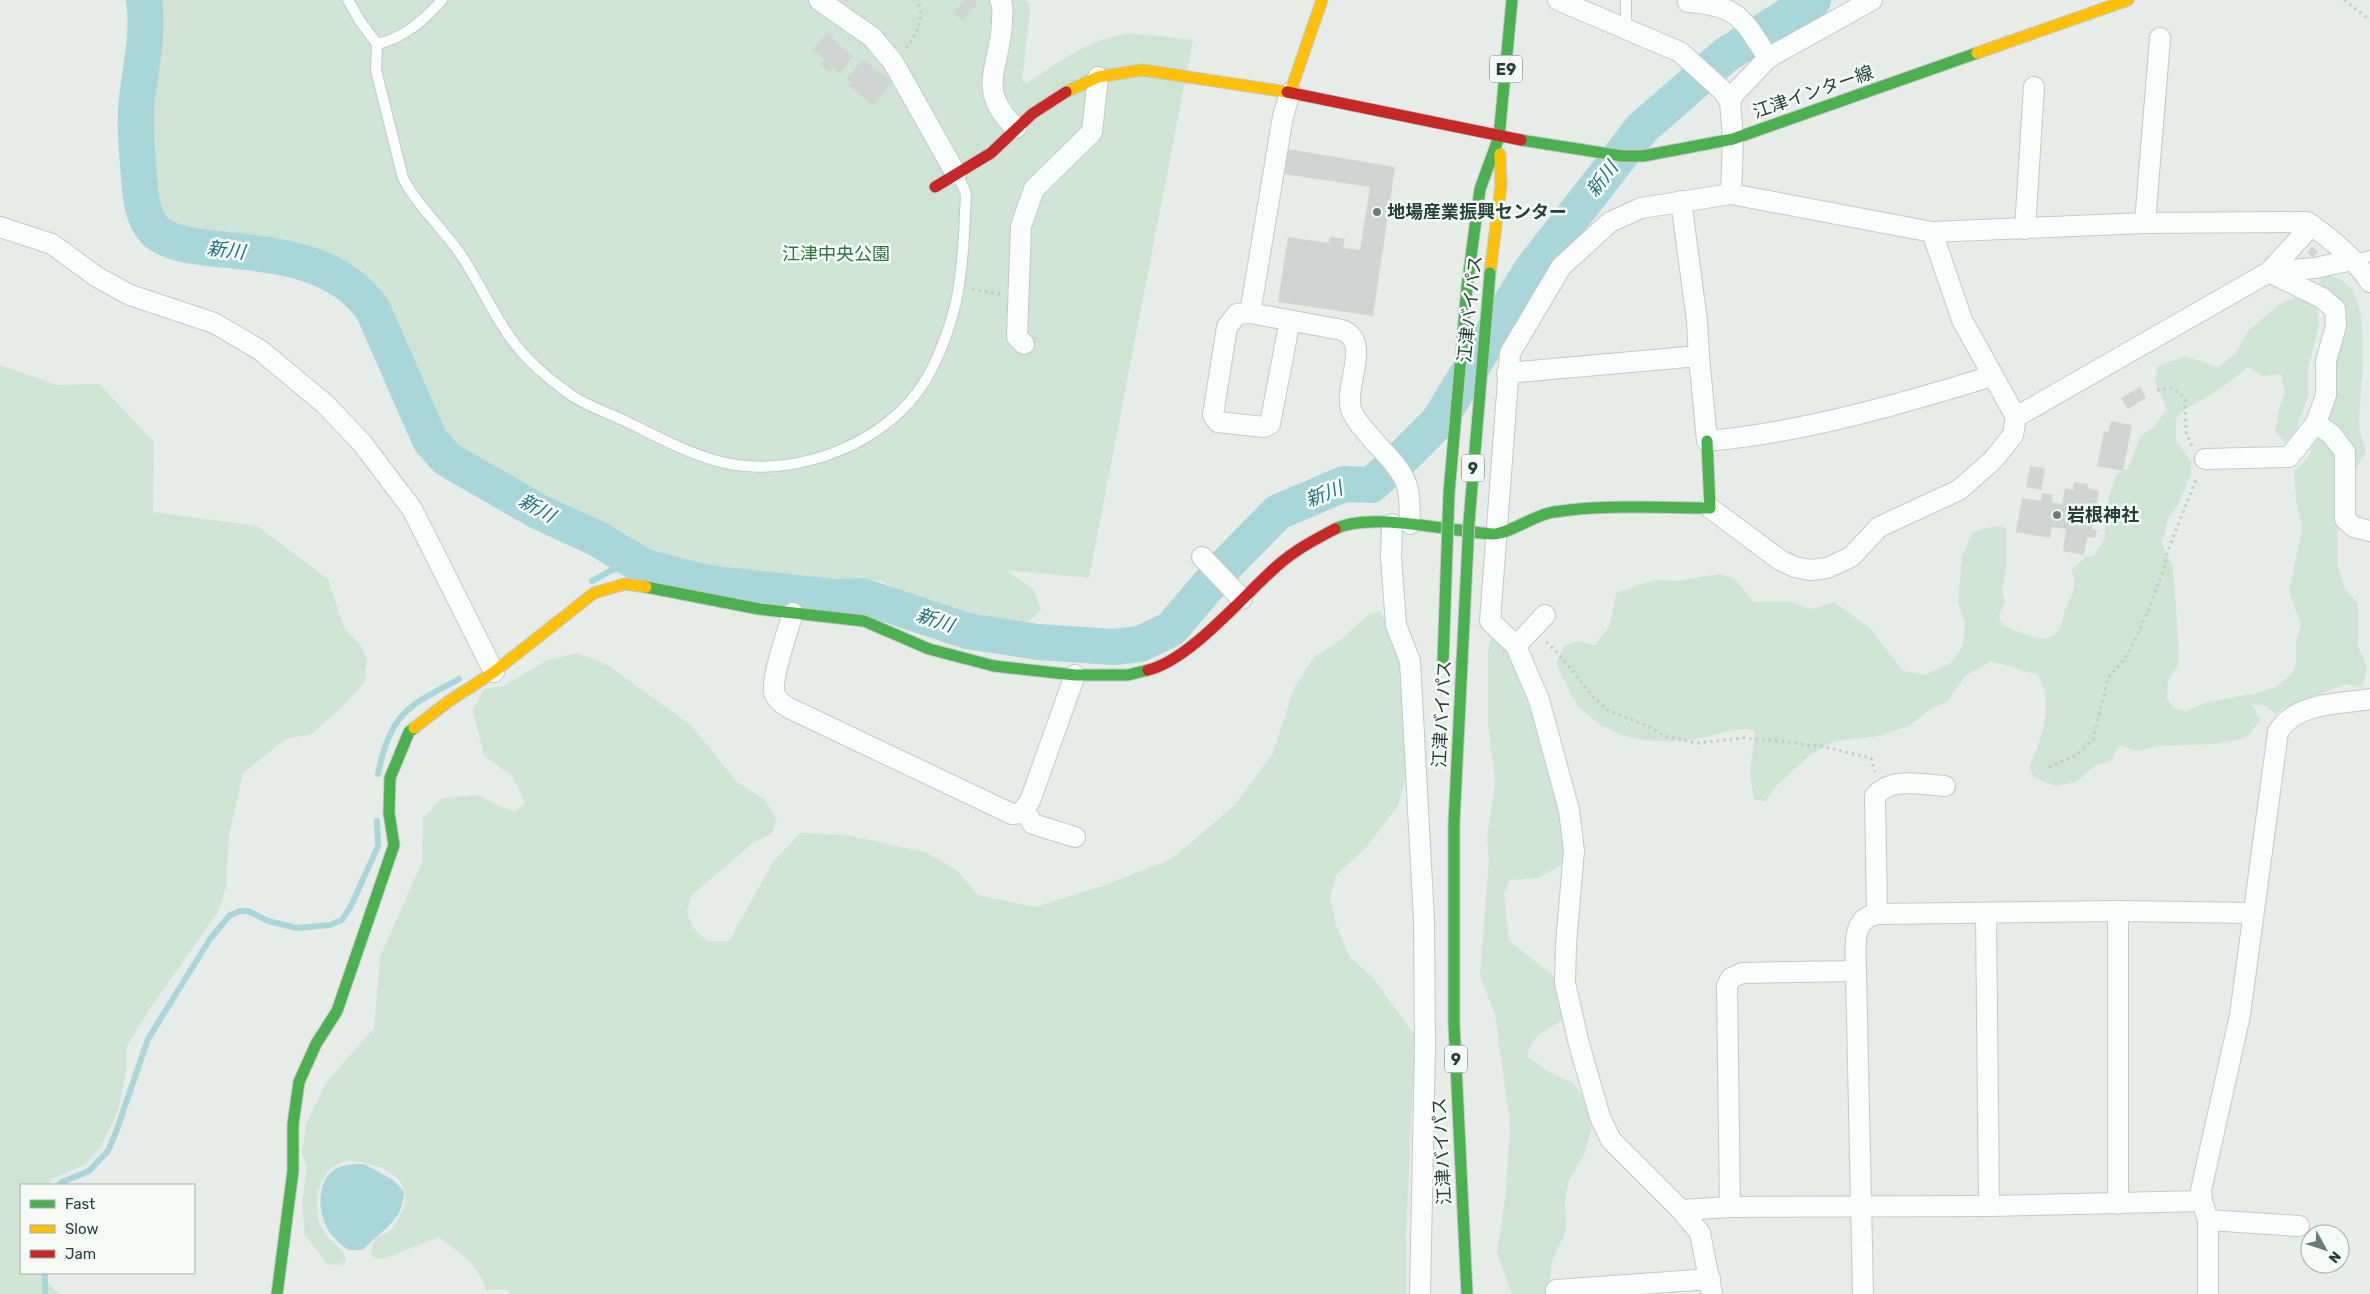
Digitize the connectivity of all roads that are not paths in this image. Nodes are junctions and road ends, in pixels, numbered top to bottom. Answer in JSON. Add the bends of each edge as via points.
{"nodes":[{"id":1,"x":348,"y":0,"type":"edge"},
{"id":2,"x":442,"y":0,"type":"edge"},
{"id":3,"x":819,"y":0,"type":"edge"},
{"id":4,"x":1000,"y":0,"type":"edge"},
{"id":5,"x":1322,"y":0,"type":"edge"},
{"id":6,"x":1512,"y":0,"type":"edge"},
{"id":7,"x":1558,"y":0,"type":"edge"},
{"id":8,"x":1626,"y":0,"type":"edge"},
{"id":9,"x":1872,"y":0,"type":"edge"},
{"id":10,"x":2128,"y":0,"type":"edge"},
{"id":11,"x":1688,"y":2,"type":"dead end"},
{"id":12,"x":1847,"y":5,"type":"edge"},
{"id":13,"x":1626,"y":28,"type":"junction"},
{"id":14,"x":2160,"y":38,"type":"dead end"},
{"id":15,"x":377,"y":44,"type":"junction"},
{"id":16,"x":1766,"y":55,"type":"junction"},
{"id":17,"x":1098,"y":77,"type":"junction"},
{"id":18,"x":2034,"y":87,"type":"dead end"},
{"id":19,"x":1290,"y":93,"type":"junction"},
{"id":20,"x":1726,"y":95,"type":"junction"},
{"id":21,"x":1016,"y":128,"type":"junction"},
{"id":22,"x":1499,"y":138,"type":"junction"},
{"id":23,"x":1733,"y":139,"type":"junction"},
{"id":24,"x":956,"y":174,"type":"junction"},
{"id":25,"x":935,"y":187,"type":"dead end"},
{"id":26,"x":1731,"y":194,"type":"junction"},
{"id":27,"x":1681,"y":201,"type":"junction"},
{"id":28,"x":2145,"y":224,"type":"junction"},
{"id":29,"x":2312,"y":225,"type":"junction"},
{"id":30,"x":0,"y":227,"type":"edge"},
{"id":31,"x":2025,"y":229,"type":"junction"},
{"id":32,"x":1932,"y":232,"type":"junction"},
{"id":33,"x":2362,"y":258,"type":"edge"},
{"id":34,"x":2269,"y":272,"type":"junction"},
{"id":35,"x":2370,"y":282,"type":"edge"},
{"id":36,"x":1250,"y":313,"type":"junction"},
{"id":37,"x":1290,"y":320,"type":"junction"},
{"id":38,"x":1024,"y":344,"type":"dead end"},
{"id":39,"x":1699,"y":356,"type":"junction"},
{"id":40,"x":1507,"y":373,"type":"junction"},
{"id":41,"x":1992,"y":376,"type":"junction"},
{"id":42,"x":2016,"y":417,"type":"junction"},
{"id":43,"x":2316,"y":423,"type":"junction"},
{"id":44,"x":1707,"y":441,"type":"junction"},
{"id":45,"x":2205,"y":459,"type":"road end"},
{"id":46,"x":1710,"y":508,"type":"junction"},
{"id":47,"x":1401,"y":524,"type":"junction"},
{"id":48,"x":2370,"y":531,"type":"edge"},
{"id":49,"x":1496,"y":534,"type":"junction"},
{"id":50,"x":1206,"y":562,"type":"dead end"},
{"id":51,"x":1236,"y":593,"type":"junction"},
{"id":52,"x":793,"y":613,"type":"junction"},
{"id":53,"x":1539,"y":623,"type":"road end"},
{"id":54,"x":1516,"y":646,"type":"junction"},
{"id":55,"x":1443,"y":667,"type":"dead end"},
{"id":56,"x":494,"y":672,"type":"junction"},
{"id":57,"x":1075,"y":675,"type":"junction"},
{"id":58,"x":2370,"y":699,"type":"edge"},
{"id":59,"x":1445,"y":776,"type":"dead end"},
{"id":60,"x":1945,"y":786,"type":"dead end"},
{"id":61,"x":1024,"y":810,"type":"junction"},
{"id":62,"x":1454,"y":824,"type":"junction"},
{"id":63,"x":1075,"y":838,"type":"dead end"},
{"id":64,"x":2118,"y":911,"type":"junction"},
{"id":65,"x":2253,"y":913,"type":"junction"},
{"id":66,"x":1877,"y":914,"type":"junction"},
{"id":67,"x":1986,"y":914,"type":"junction"},
{"id":68,"x":1856,"y":971,"type":"junction"},
{"id":69,"x":2202,"y":1201,"type":"junction"},
{"id":70,"x":2118,"y":1204,"type":"junction"},
{"id":71,"x":1989,"y":1206,"type":"junction"},
{"id":72,"x":1730,"y":1207,"type":"junction"},
{"id":73,"x":1861,"y":1207,"type":"junction"},
{"id":74,"x":1681,"y":1210,"type":"junction"},
{"id":75,"x":2208,"y":1220,"type":"junction"},
{"id":76,"x":2299,"y":1226,"type":"dead end"},
{"id":77,"x":1711,"y":1287,"type":"edge"},
{"id":78,"x":1556,"y":1290,"type":"dead end"},
{"id":79,"x":277,"y":1294,"type":"edge"},
{"id":80,"x":1420,"y":1294,"type":"edge"},
{"id":81,"x":1467,"y":1294,"type":"edge"},
{"id":82,"x":1863,"y":1294,"type":"edge"},
{"id":83,"x":2208,"y":1294,"type":"edge"}],
"edges":[{"from":1,"to":15,"type":"lane"},
{"from":2,"to":15,"type":"lane","via":[[401,36]]},
{"from":3,"to":24,"type":"street","via":[[872,37],[893,62]]},
{"from":4,"to":21,"type":"street","via":[[1001,36],[991,91],[1005,118]]},
{"from":5,"to":19,"type":"main road"},
{"from":6,"to":22,"type":"main road","number":"E9"},
{"from":7,"to":13,"type":"street"},
{"from":8,"to":13,"type":"lane"},
{"from":9,"to":12,"type":"street"},
{"from":10,"to":23,"type":"main road","name":"江津インター線"},
{"from":11,"to":16,"type":"street","via":[[1707,3],[1733,11]]},
{"from":12,"to":16,"type":"street"},
{"from":13,"to":20,"type":"street","via":[[1680,52]]},
{"from":14,"to":28,"type":"street"},
{"from":15,"to":24,"type":"lane","via":[[376,70],[403,178],[476,278],[503,328],[529,360],[571,395],[684,450],[732,464],[774,466],[839,451],[891,420],[913,398],[925,382],[952,323],[959,287],[966,192]]},
{"from":16,"to":20,"type":"street","via":[[1749,76]]},
{"from":17,"to":19,"type":"main road","name":"江津インター線","via":[[1142,70]]},
{"from":17,"to":21,"type":"main road","name":"江津インター線","via":[[1064,93]]},
{"from":17,"to":38,"type":"street","via":[[1092,132],[1034,190],[1021,226],[1017,337]]},
{"from":18,"to":31,"type":"street"},
{"from":19,"to":22,"type":"main road","name":"江津インター線"},
{"from":19,"to":36,"type":"street","via":[[1283,116]]},
{"from":20,"to":23,"type":"street"},
{"from":21,"to":24,"type":"main road","name":"江津インター線","via":[[991,153]]},
{"from":22,"to":23,"type":"main road","name":"江津インター線","via":[[1622,156],[1657,154]]},
{"from":22,"to":55,"type":"main road","bridge":true,"via":[[1480,189],[1467,287],[1450,493]]},
{"from":22,"to":62,"type":"main road","name":"江津バイパス","number":"9","bridge":true,"via":[[1501,185],[1490,273],[1469,522]]},
{"from":23,"to":26,"type":"street"},
{"from":24,"to":25,"type":"main road","name":"江津インター線"},
{"from":26,"to":27,"type":"street"},
{"from":26,"to":32,"type":"street"},
{"from":27,"to":39,"type":"street"},
{"from":27,"to":40,"type":"street","via":[[1641,208],[1610,222],[1580,248],[1562,267],[1521,332],[1510,353]]},
{"from":28,"to":29,"type":"street","via":[[2307,222]]},
{"from":28,"to":31,"type":"street"},
{"from":29,"to":33,"type":"street"},
{"from":29,"to":34,"type":"street"},
{"from":30,"to":56,"type":"street","via":[[52,244],[98,277],[130,294],[214,323],[260,350],[325,404],[362,443],[412,509]]},
{"from":31,"to":32,"type":"street"},
{"from":32,"to":41,"type":"street","via":[[1962,320]]},
{"from":33,"to":34,"type":"street","via":[[2315,268]]},
{"from":33,"to":35,"type":"street"},
{"from":34,"to":42,"type":"street"},
{"from":34,"to":43,"type":"street","via":[[2322,298],[2335,309],[2336,326],[2326,361],[2326,395]]},
{"from":36,"to":37,"type":"street"},
{"from":36,"to":37,"type":"street","via":[[1236,314],[1227,326],[1213,415],[1218,422],[1264,427],[1270,424]]},
{"from":37,"to":47,"type":"street","via":[[1342,330],[1354,338],[1357,351],[1350,388],[1352,412],[1402,475],[1408,493]]},
{"from":39,"to":40,"type":"street"},
{"from":39,"to":44,"type":"street"},
{"from":40,"to":49,"type":"street"},
{"from":41,"to":42,"type":"street"},
{"from":41,"to":44,"type":"street","via":[[1921,398],[1791,429]]},
{"from":42,"to":46,"type":"street","via":[[2014,435],[1993,460],[1959,490],[1879,527],[1851,557],[1828,568],[1810,570],[1780,560]]},
{"from":43,"to":45,"type":"street","via":[[2289,457]]},
{"from":43,"to":48,"type":"street","via":[[2332,435],[2345,452],[2345,519],[2354,527]]},
{"from":44,"to":46,"type":"main road"},
{"from":46,"to":49,"type":"main road","via":[[1625,506],[1567,510],[1551,512]]},
{"from":47,"to":49,"type":"main road"},
{"from":47,"to":51,"type":"main road","via":[[1360,522],[1340,527],[1299,548]]},
{"from":47,"to":80,"type":"street","via":[[1391,557],[1396,625],[1410,661],[1424,920]]},
{"from":49,"to":54,"type":"street","via":[[1490,621]]},
{"from":50,"to":51,"type":"street"},
{"from":51,"to":57,"type":"main road","via":[[1184,653],[1164,665],[1128,674]]},
{"from":52,"to":56,"type":"main road","via":[[625,584],[594,593]]},
{"from":52,"to":57,"type":"main road","via":[[864,621],[929,650],[994,666]]},
{"from":52,"to":61,"type":"street","via":[[774,683],[776,698],[780,702],[1008,813]]},
{"from":53,"to":54,"type":"street"},
{"from":54,"to":74,"type":"street","via":[[1540,700],[1569,810],[1574,851],[1565,983],[1600,1116],[1611,1140]]},
{"from":56,"to":79,"type":"main road","via":[[409,732],[390,778],[389,813],[394,845],[337,1010],[316,1044],[299,1082],[293,1124],[293,1171]]},
{"from":57,"to":61,"type":"street"},
{"from":58,"to":65,"type":"street","via":[[2309,709],[2287,720],[2278,732]]},
{"from":59,"to":62,"type":"main road"},
{"from":60,"to":66,"type":"street","via":[[1897,784],[1879,791],[1874,804]]},
{"from":61,"to":63,"type":"street","via":[[1033,824]]},
{"from":62,"to":81,"type":"main road","name":"江津バイパス","number":"9","via":[[1454,1024]]},
{"from":64,"to":65,"type":"street"},
{"from":64,"to":67,"type":"street"},
{"from":64,"to":70,"type":"street"},
{"from":65,"to":69,"type":"street","via":[[2240,1015],[2201,1190]]},
{"from":66,"to":67,"type":"street"},
{"from":66,"to":68,"type":"street","via":[[1865,918],[1857,929]]},
{"from":67,"to":71,"type":"street"},
{"from":68,"to":72,"type":"street","via":[[1742,973],[1730,978],[1727,986]]},
{"from":68,"to":73,"type":"street"},
{"from":69,"to":70,"type":"street"},
{"from":69,"to":75,"type":"street"},
{"from":70,"to":71,"type":"street"},
{"from":71,"to":73,"type":"street"},
{"from":72,"to":73,"type":"street"},
{"from":72,"to":74,"type":"street"},
{"from":73,"to":82,"type":"street"},
{"from":74,"to":77,"type":"street","via":[[1700,1232]]},
{"from":75,"to":76,"type":"street"},
{"from":75,"to":83,"type":"street"},
{"from":77,"to":78,"type":"street"}]}
